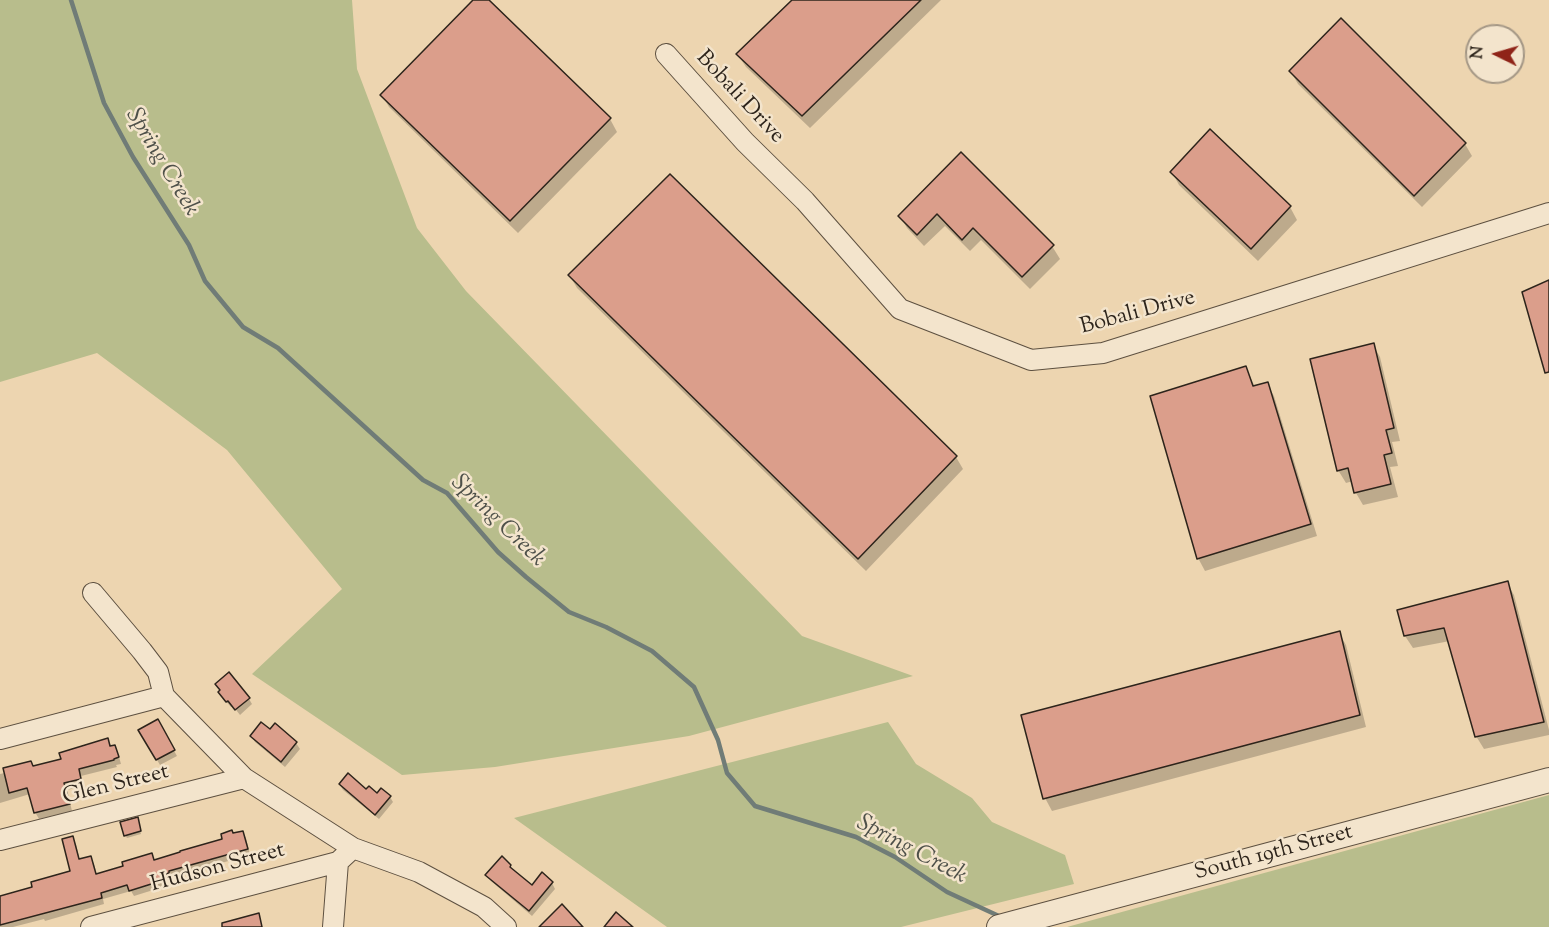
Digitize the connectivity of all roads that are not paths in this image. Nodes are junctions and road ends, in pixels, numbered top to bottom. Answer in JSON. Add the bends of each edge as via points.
{"nodes":[{"id":1,"x":666,"y":54,"type":"dead end"},
{"id":2,"x":1549,"y":213,"type":"edge"},
{"id":3,"x":93,"y":593,"type":"dead end"},
{"id":4,"x":164,"y":696,"type":"junction"},
{"id":5,"x":0,"y":739,"type":"edge"},
{"id":6,"x":244,"y":778,"type":"junction"},
{"id":7,"x":1549,"y":780,"type":"edge"},
{"id":8,"x":0,"y":840,"type":"edge"},
{"id":9,"x":353,"y":848,"type":"junction"},
{"id":10,"x":338,"y":862,"type":"junction"},
{"id":11,"x":91,"y":927,"type":"edge"},
{"id":12,"x":333,"y":927,"type":"edge"},
{"id":13,"x":506,"y":927,"type":"edge"},
{"id":14,"x":999,"y":927,"type":"edge"}],
"edges":[{"from":1,"to":2,"type":"street","name":"Bobali Drive","via":[[805,201],[900,309],[1031,360],[1103,353]]},
{"from":3,"to":4,"type":"street","via":[[158,672]]},
{"from":4,"to":5,"type":"street"},
{"from":4,"to":6,"type":"street"},
{"from":6,"to":8,"type":"street","name":"Glen Street"},
{"from":6,"to":9,"type":"street"},
{"from":7,"to":14,"type":"street","name":"South 19th Street"},
{"from":9,"to":10,"type":"street","name":"Hudson Street"},
{"from":9,"to":13,"type":"street","via":[[419,872],[484,907]]},
{"from":10,"to":11,"type":"street","name":"Hudson Street"},
{"from":10,"to":12,"type":"street"}]}
